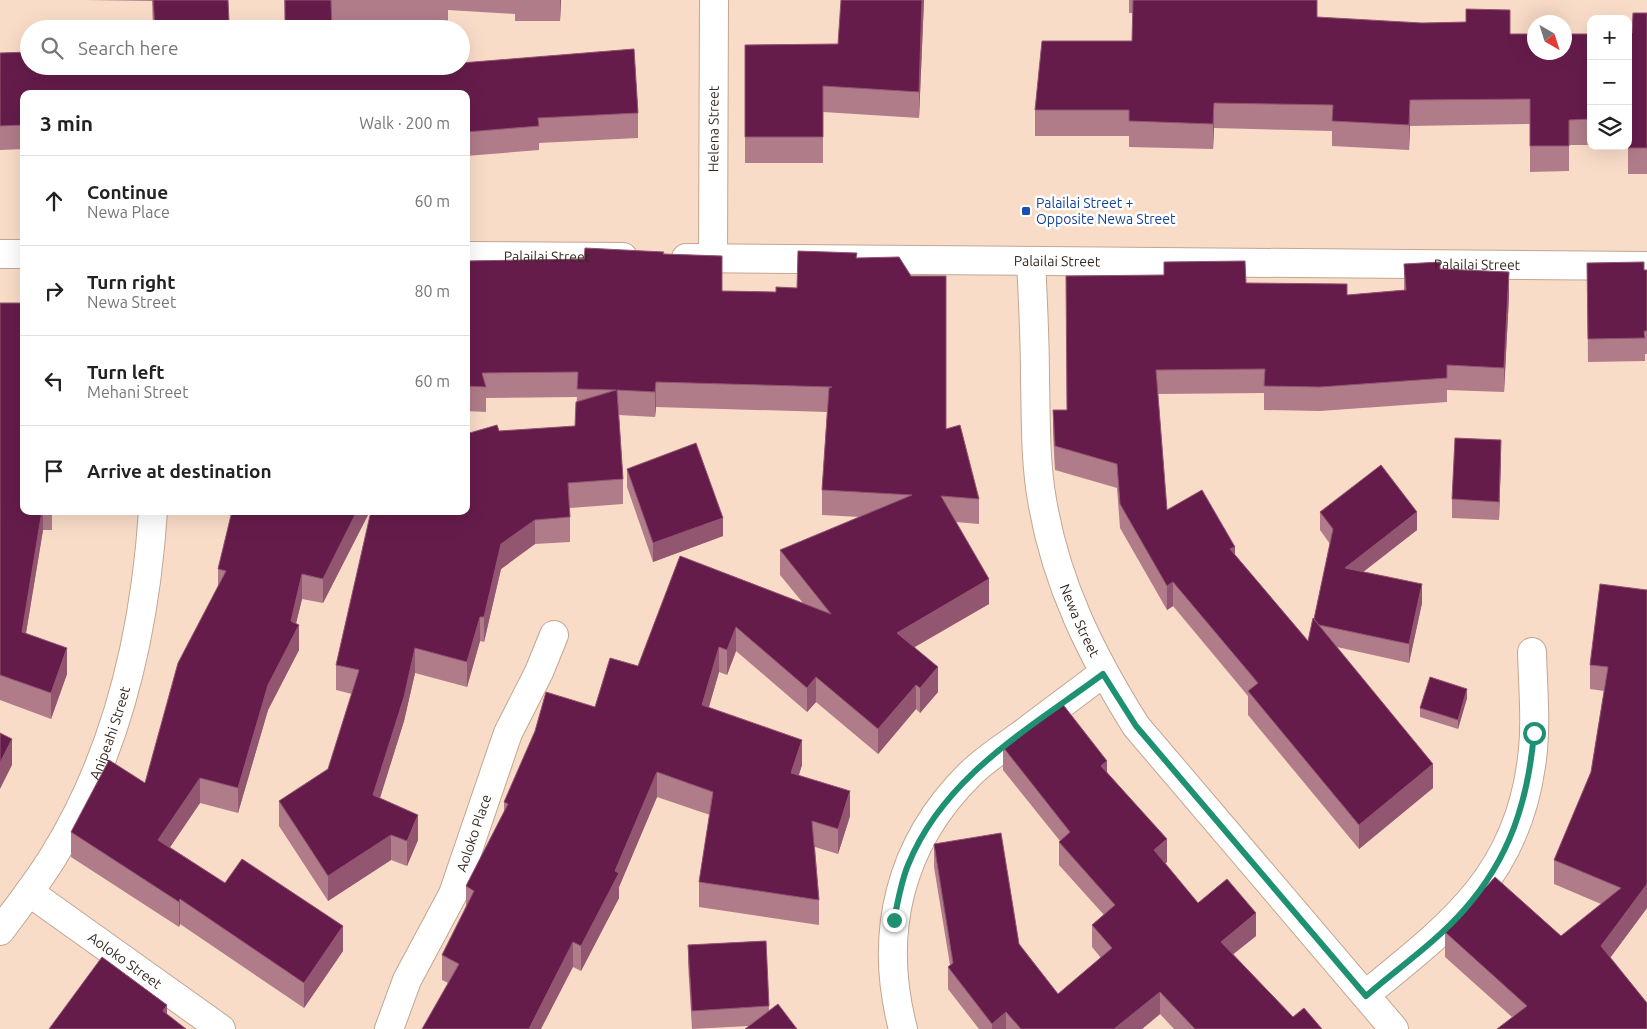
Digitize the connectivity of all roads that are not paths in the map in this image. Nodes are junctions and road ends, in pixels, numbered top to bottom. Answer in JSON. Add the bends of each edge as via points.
{"nodes":[{"id":1,"x":714,"y":0,"type":"edge"},
{"id":2,"x":0,"y":254,"type":"edge"},
{"id":3,"x":20,"y":254,"type":"edge"},
{"id":4,"x":470,"y":256,"type":"edge"},
{"id":5,"x":713,"y":258,"type":"junction"},
{"id":6,"x":1031,"y":261,"type":"junction"},
{"id":7,"x":1647,"y":266,"type":"edge"},
{"id":8,"x":153,"y":515,"type":"edge"},
{"id":9,"x":554,"y":635,"type":"dead end"},
{"id":10,"x":1532,"y":652,"type":"dead end"},
{"id":11,"x":1103,"y":674,"type":"junction"},
{"id":12,"x":28,"y":892,"type":"junction"},
{"id":13,"x":0,"y":932,"type":"edge"},
{"id":14,"x":1366,"y":996,"type":"junction"},
{"id":15,"x":221,"y":1029,"type":"edge"},
{"id":16,"x":389,"y":1029,"type":"edge"},
{"id":17,"x":903,"y":1029,"type":"edge"},
{"id":18,"x":1394,"y":1029,"type":"edge"}],
"edges":[{"from":1,"to":5,"type":"street","name":"Helena Street"},
{"from":2,"to":3,"type":"street"},
{"from":4,"to":5,"type":"street","name":"Palailai Street"},
{"from":5,"to":6,"type":"street","name":"Palailai Street"},
{"from":6,"to":7,"type":"street","name":"Palailai Street"},
{"from":6,"to":11,"type":"street","name":"Newa Street","via":[[1035,438],[1042,500],[1056,560],[1076,618]]},
{"from":8,"to":12,"type":"street","name":"Anipeahi Street","via":[[149,574],[136,648],[116,720],[88,790],[53,857]]},
{"from":9,"to":16,"type":"street","name":"Aoloko Place","via":[[508,733],[454,894],[407,980]]},
{"from":10,"to":14,"type":"street","via":[[1532,765],[1525,798],[1504,851],[1463,911]]},
{"from":11,"to":14,"type":"street","name":"Newa Street","via":[[1136,726]]},
{"from":11,"to":17,"type":"street","via":[[971,773],[934,816],[920,840],[908,866],[894,920],[893,977]]},
{"from":12,"to":13,"type":"street","name":"Anipeahi Street"},
{"from":12,"to":15,"type":"street","name":"Aoloko Street"},
{"from":14,"to":18,"type":"street","name":"Newa Street"}]}
